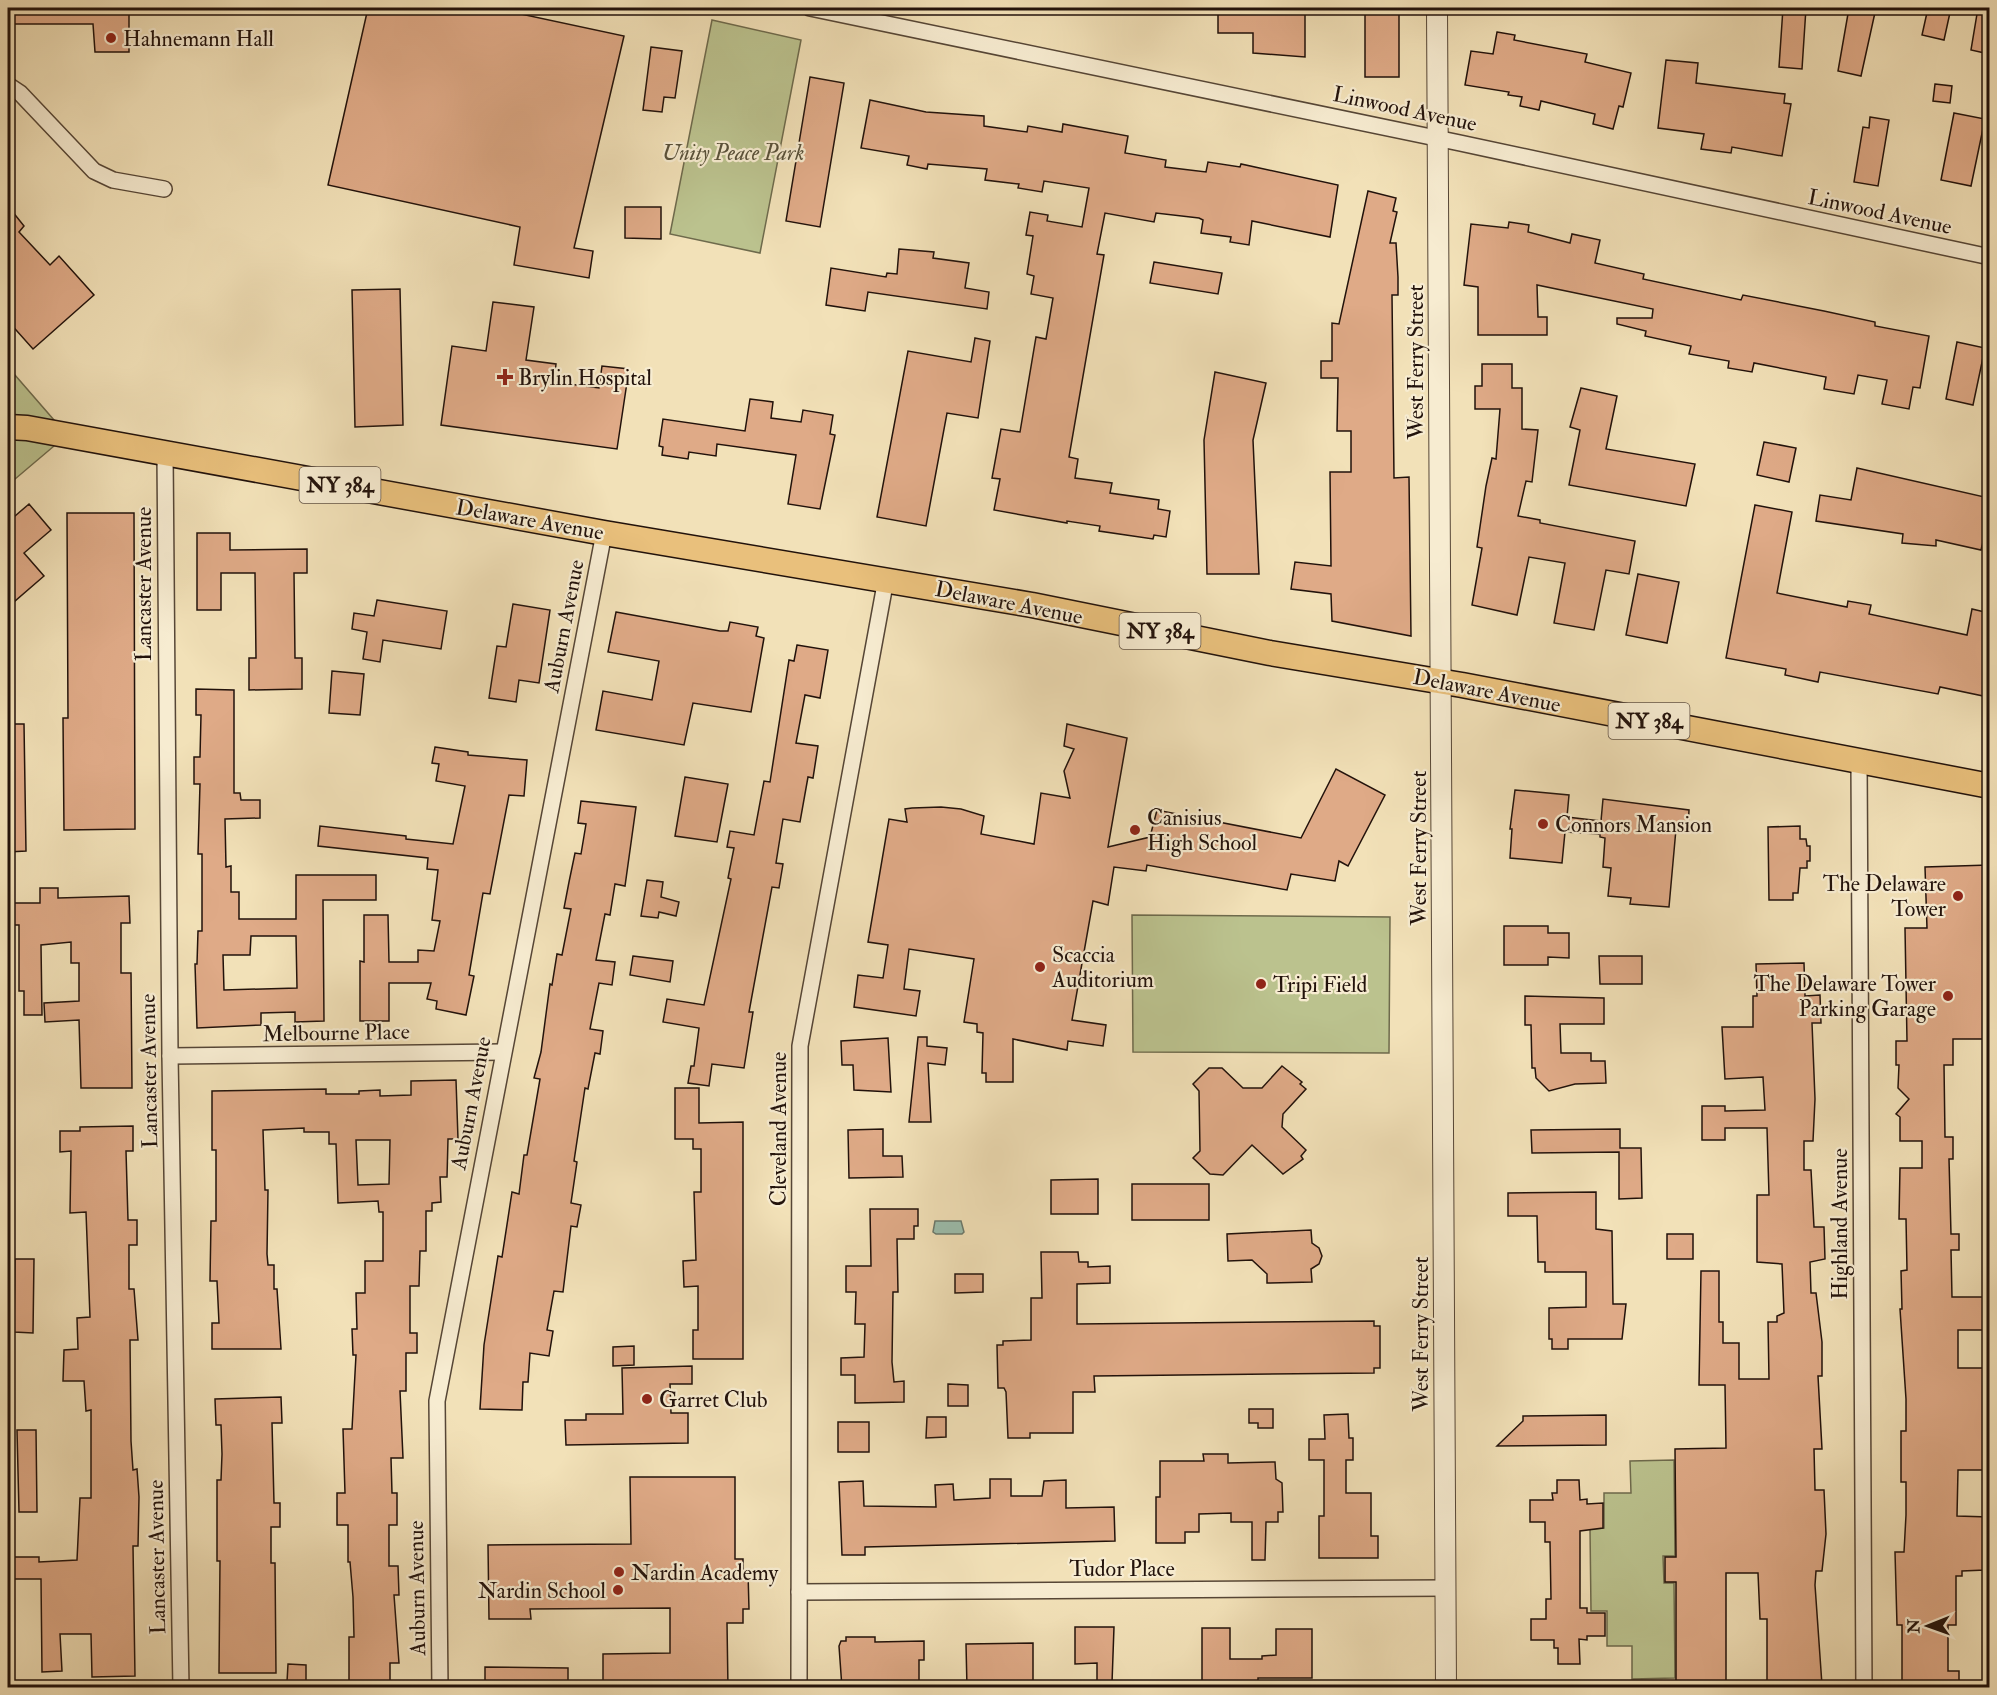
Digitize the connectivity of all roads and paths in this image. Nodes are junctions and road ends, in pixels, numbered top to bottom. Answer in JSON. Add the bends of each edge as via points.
{"nodes":[{"id":1,"x":810,"y":8,"type":"edge"},
{"id":2,"x":1437,"y":8,"type":"edge"},
{"id":3,"x":8,"y":85,"type":"edge"},
{"id":4,"x":1438,"y":138,"type":"junction"},
{"id":5,"x":164,"y":189,"type":"dead end"},
{"id":6,"x":1989,"y":257,"type":"edge"},
{"id":7,"x":14,"y":425,"type":"edge"},
{"id":8,"x":165,"y":453,"type":"junction"},
{"id":9,"x":604,"y":533,"type":"junction"},
{"id":10,"x":886,"y":579,"type":"junction"},
{"id":11,"x":1440,"y":681,"type":"junction"},
{"id":12,"x":1859,"y":761,"type":"junction"},
{"id":13,"x":1989,"y":786,"type":"edge"},
{"id":14,"x":503,"y":1052,"type":"junction"},
{"id":15,"x":170,"y":1056,"type":"junction"},
{"id":16,"x":1446,"y":1588,"type":"junction"},
{"id":17,"x":799,"y":1592,"type":"junction"},
{"id":18,"x":181,"y":1688,"type":"edge"},
{"id":19,"x":440,"y":1688,"type":"edge"},
{"id":20,"x":799,"y":1688,"type":"edge"},
{"id":21,"x":1446,"y":1688,"type":"edge"},
{"id":22,"x":1864,"y":1688,"type":"edge"}],
"edges":[{"from":1,"to":4,"type":"street","name":"Linwood Avenue"},
{"from":2,"to":4,"type":"street","name":"West Ferry Street"},
{"from":3,"to":5,"type":"street","via":[[94,171],[113,180]]},
{"from":4,"to":6,"type":"street","name":"Linwood Avenue"},
{"from":4,"to":11,"type":"street","name":"West Ferry Street"},
{"from":7,"to":8,"type":"main road","name":"Delaware Avenue","number":"NY 384"},
{"from":8,"to":9,"type":"main road","name":"Delaware Avenue","number":"NY 384"},
{"from":8,"to":15,"type":"street","name":"Lancaster Avenue"},
{"from":9,"to":10,"type":"main road","name":"Delaware Avenue","number":"NY 384"},
{"from":9,"to":14,"type":"street","name":"Auburn Avenue"},
{"from":10,"to":11,"type":"main road","name":"Delaware Avenue","number":"NY 384","via":[[1270,653]]},
{"from":10,"to":17,"type":"street","name":"Cleveland Avenue","via":[[800,1046]]},
{"from":11,"to":12,"type":"main road","name":"Delaware Avenue","number":"NY 384"},
{"from":11,"to":16,"type":"street","name":"West Ferry Street"},
{"from":12,"to":13,"type":"main road","name":"Delaware Avenue","number":"NY 384"},
{"from":12,"to":22,"type":"street","name":"Highland Avenue"},
{"from":14,"to":15,"type":"street","name":"Melbourne Place"},
{"from":14,"to":19,"type":"street","name":"Auburn Avenue","via":[[437,1401]]},
{"from":15,"to":18,"type":"street","name":"Lancaster Avenue"},
{"from":16,"to":17,"type":"street","name":"Tudor Place"},
{"from":16,"to":21,"type":"street","name":"West Ferry Street"},
{"from":17,"to":20,"type":"street","name":"Cleveland Avenue"}]}
